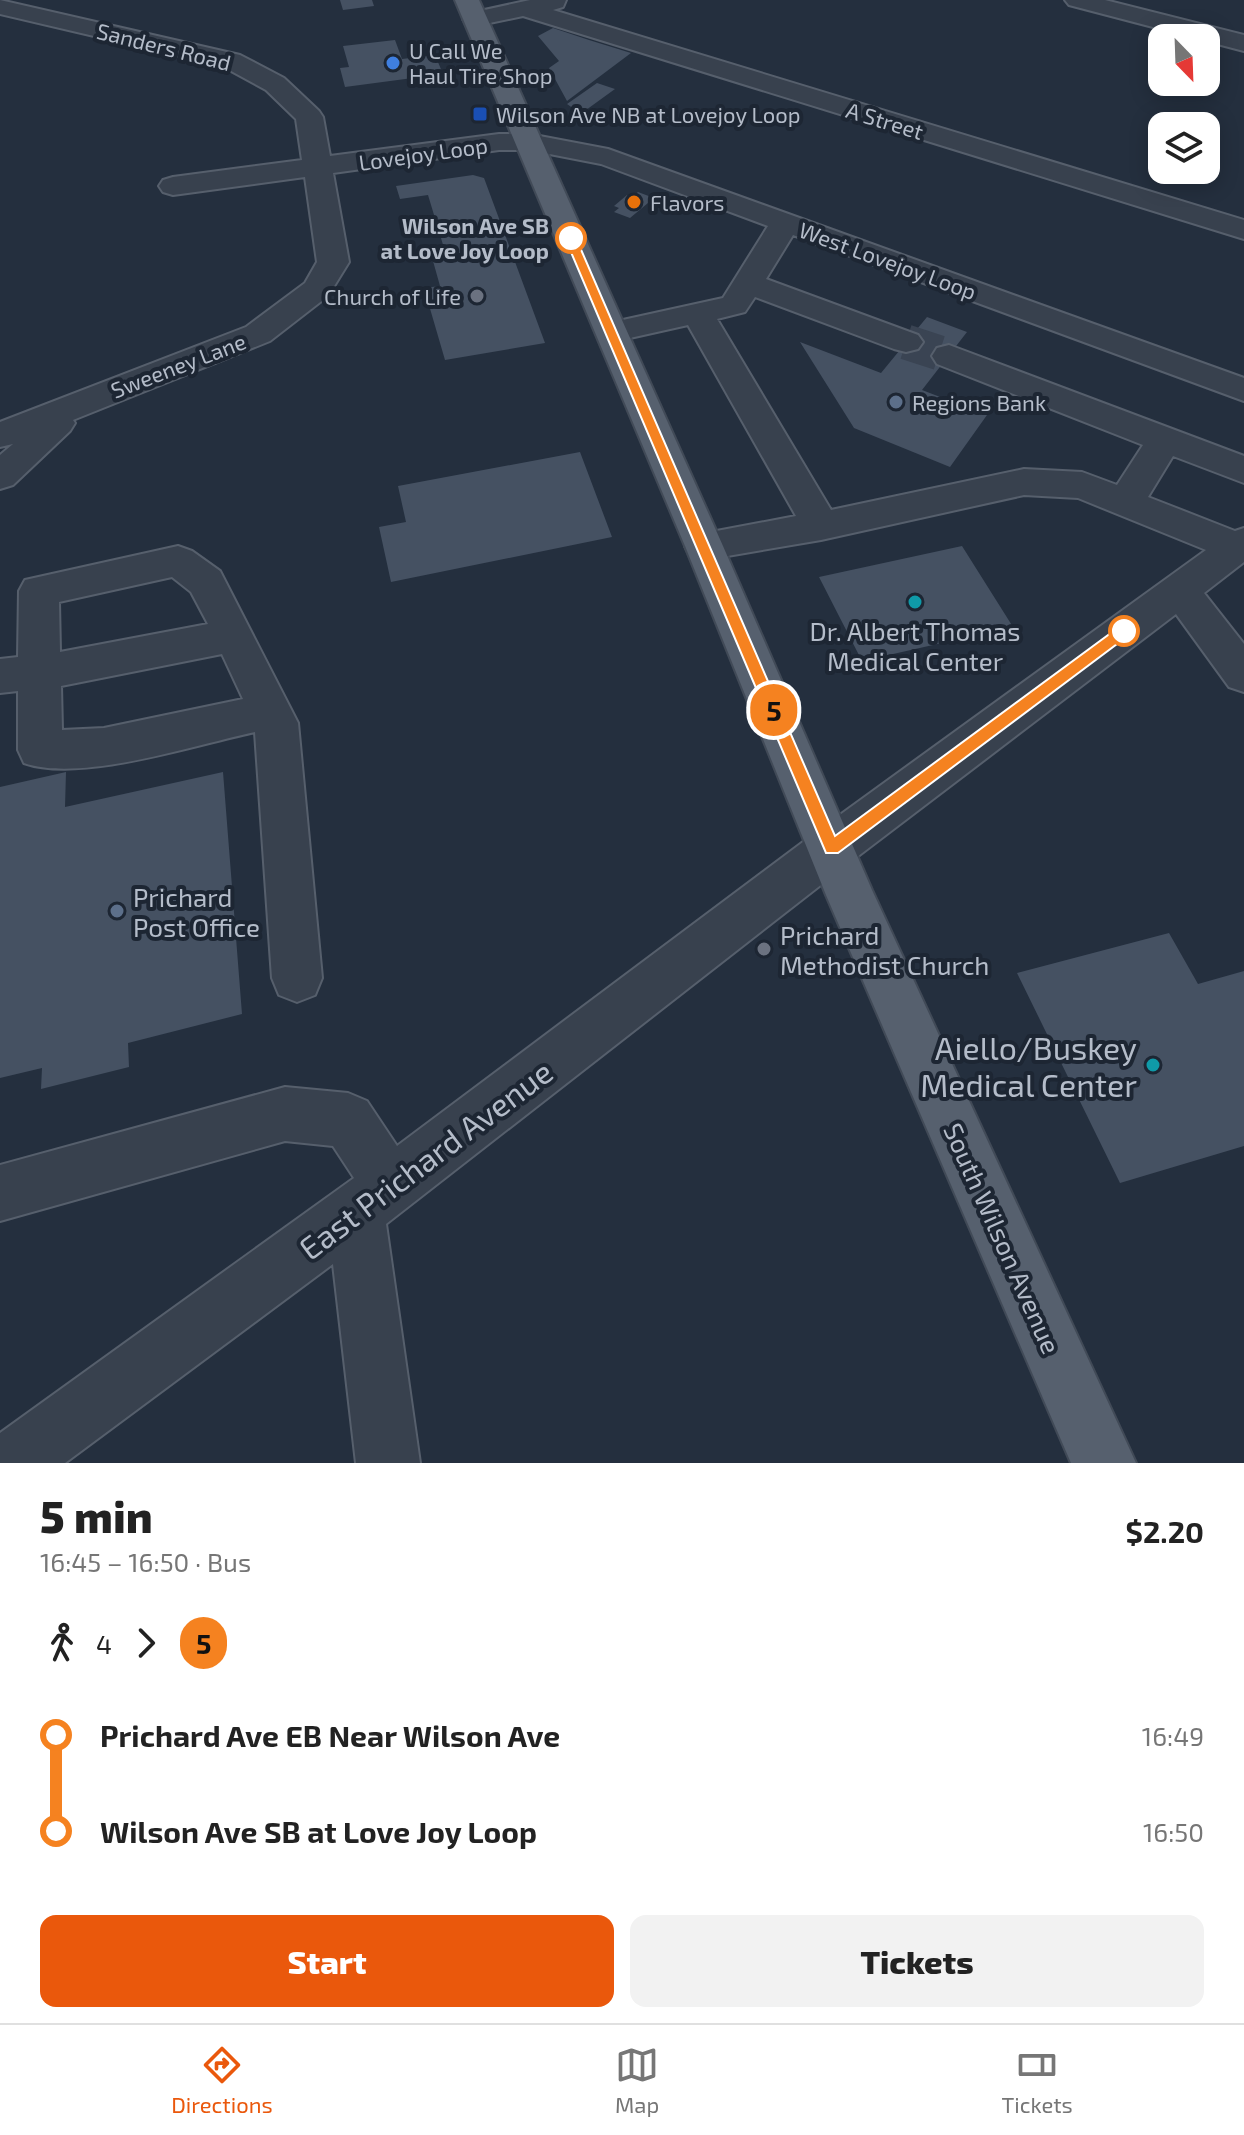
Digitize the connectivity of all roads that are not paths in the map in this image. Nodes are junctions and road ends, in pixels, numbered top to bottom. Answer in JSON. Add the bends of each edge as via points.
{"nodes":[{"id":1,"x":560,"y":0,"type":"edge"},
{"id":2,"x":1077,"y":0,"type":"edge"},
{"id":3,"x":0,"y":7,"type":"edge"},
{"id":4,"x":526,"y":9,"type":"junction"},
{"id":5,"x":471,"y":10,"type":"edge"},
{"id":6,"x":1244,"y":43,"type":"edge"},
{"id":7,"x":529,"y":142,"type":"junction"},
{"id":8,"x":317,"y":168,"type":"junction"},
{"id":9,"x":173,"y":186,"type":"dead end"},
{"id":10,"x":786,"y":222,"type":"junction"},
{"id":11,"x":1244,"y":230,"type":"edge"},
{"id":12,"x":748,"y":283,"type":"junction"},
{"id":13,"x":697,"y":312,"type":"junction"},
{"id":14,"x":612,"y":332,"type":"junction"},
{"id":15,"x":906,"y":342,"type":"tunnel mouth"},
{"id":16,"x":949,"y":356,"type":"tunnel mouth"},
{"id":17,"x":1244,"y":390,"type":"edge"},
{"id":18,"x":81,"y":401,"type":"junction"},
{"id":19,"x":0,"y":435,"type":"edge"},
{"id":20,"x":1165,"y":439,"type":"junction"},
{"id":21,"x":1244,"y":470,"type":"edge"},
{"id":22,"x":0,"y":476,"type":"edge"},
{"id":23,"x":1125,"y":503,"type":"junction"},
{"id":24,"x":821,"y":526,"type":"junction"},
{"id":25,"x":1240,"y":545,"type":"edge"},
{"id":26,"x":704,"y":546,"type":"junction"},
{"id":27,"x":1180,"y":590,"type":"junction"},
{"id":28,"x":234,"y":635,"type":"junction"},
{"id":29,"x":21,"y":674,"type":"edge"},
{"id":30,"x":1244,"y":675,"type":"edge"},
{"id":31,"x":270,"y":711,"type":"junction"},
{"id":32,"x":832,"y":848,"type":"junction"},
{"id":33,"x":297,"y":978,"type":"dead end"},
{"id":34,"x":0,"y":1193,"type":"edge"},
{"id":35,"x":373,"y":1199,"type":"junction"},
{"id":36,"x":12,"y":1463,"type":"edge"},
{"id":37,"x":388,"y":1463,"type":"edge"},
{"id":38,"x":1104,"y":1463,"type":"edge"}],
"edges":[{"from":1,"to":4,"type":"street"},
{"from":2,"to":6,"type":"street"},
{"from":3,"to":8,"type":"street","name":"Sanders Road","via":[[231,60],[275,84],[309,117]]},
{"from":4,"to":5,"type":"street"},
{"from":4,"to":11,"type":"street","name":"A Street"},
{"from":5,"to":7,"type":"main road","name":"South Wilson Avenue"},
{"from":7,"to":8,"type":"street","name":"Lovejoy Loop"},
{"from":7,"to":10,"type":"street","name":"West Lovejoy Loop","via":[[608,157]]},
{"from":7,"to":14,"type":"main road","name":"South Wilson Avenue"},
{"from":8,"to":9,"type":"street","name":"Lovejoy Loop"},
{"from":8,"to":18,"type":"street","name":"Sweeney Lane","via":[[333,262],[317,289],[258,334]]},
{"from":10,"to":12,"type":"street"},
{"from":10,"to":17,"type":"street","name":"West Lovejoy Loop"},
{"from":12,"to":13,"type":"street","via":[[734,305]]},
{"from":12,"to":15,"type":"street"},
{"from":13,"to":14,"type":"street"},
{"from":13,"to":24,"type":"street"},
{"from":14,"to":26,"type":"main road","name":"South Wilson Avenue"},
{"from":16,"to":20,"type":"street"},
{"from":18,"to":19,"type":"street","name":"Sweeney Lane"},
{"from":18,"to":22,"type":"street"},
{"from":20,"to":21,"type":"street"},
{"from":20,"to":23,"type":"street"},
{"from":23,"to":24,"type":"street","via":[[1082,485],[1024,482]]},
{"from":23,"to":25,"type":"street"},
{"from":24,"to":26,"type":"street"},
{"from":25,"to":27,"type":"street","name":"East Prichard Avenue"},
{"from":26,"to":32,"type":"main road","name":"South Wilson Avenue"},
{"from":27,"to":30,"type":"street"},
{"from":27,"to":32,"type":"street","name":"East Prichard Avenue"},
{"from":28,"to":29,"type":"street"},
{"from":28,"to":29,"type":"street","via":[[206,582],[178,561],[39,591]]},
{"from":28,"to":31,"type":"street"},
{"from":29,"to":31,"type":"street","via":[[40,750],[104,747]]},
{"from":31,"to":33,"type":"street","via":[[276,723]]},
{"from":32,"to":35,"type":"street","name":"East Prichard Avenue"},
{"from":32,"to":38,"type":"main road","name":"South Wilson Avenue"},
{"from":34,"to":35,"type":"street","via":[[285,1114],[348,1120]]},
{"from":35,"to":36,"type":"street","name":"East Prichard Avenue"},
{"from":35,"to":37,"type":"street"}]}
